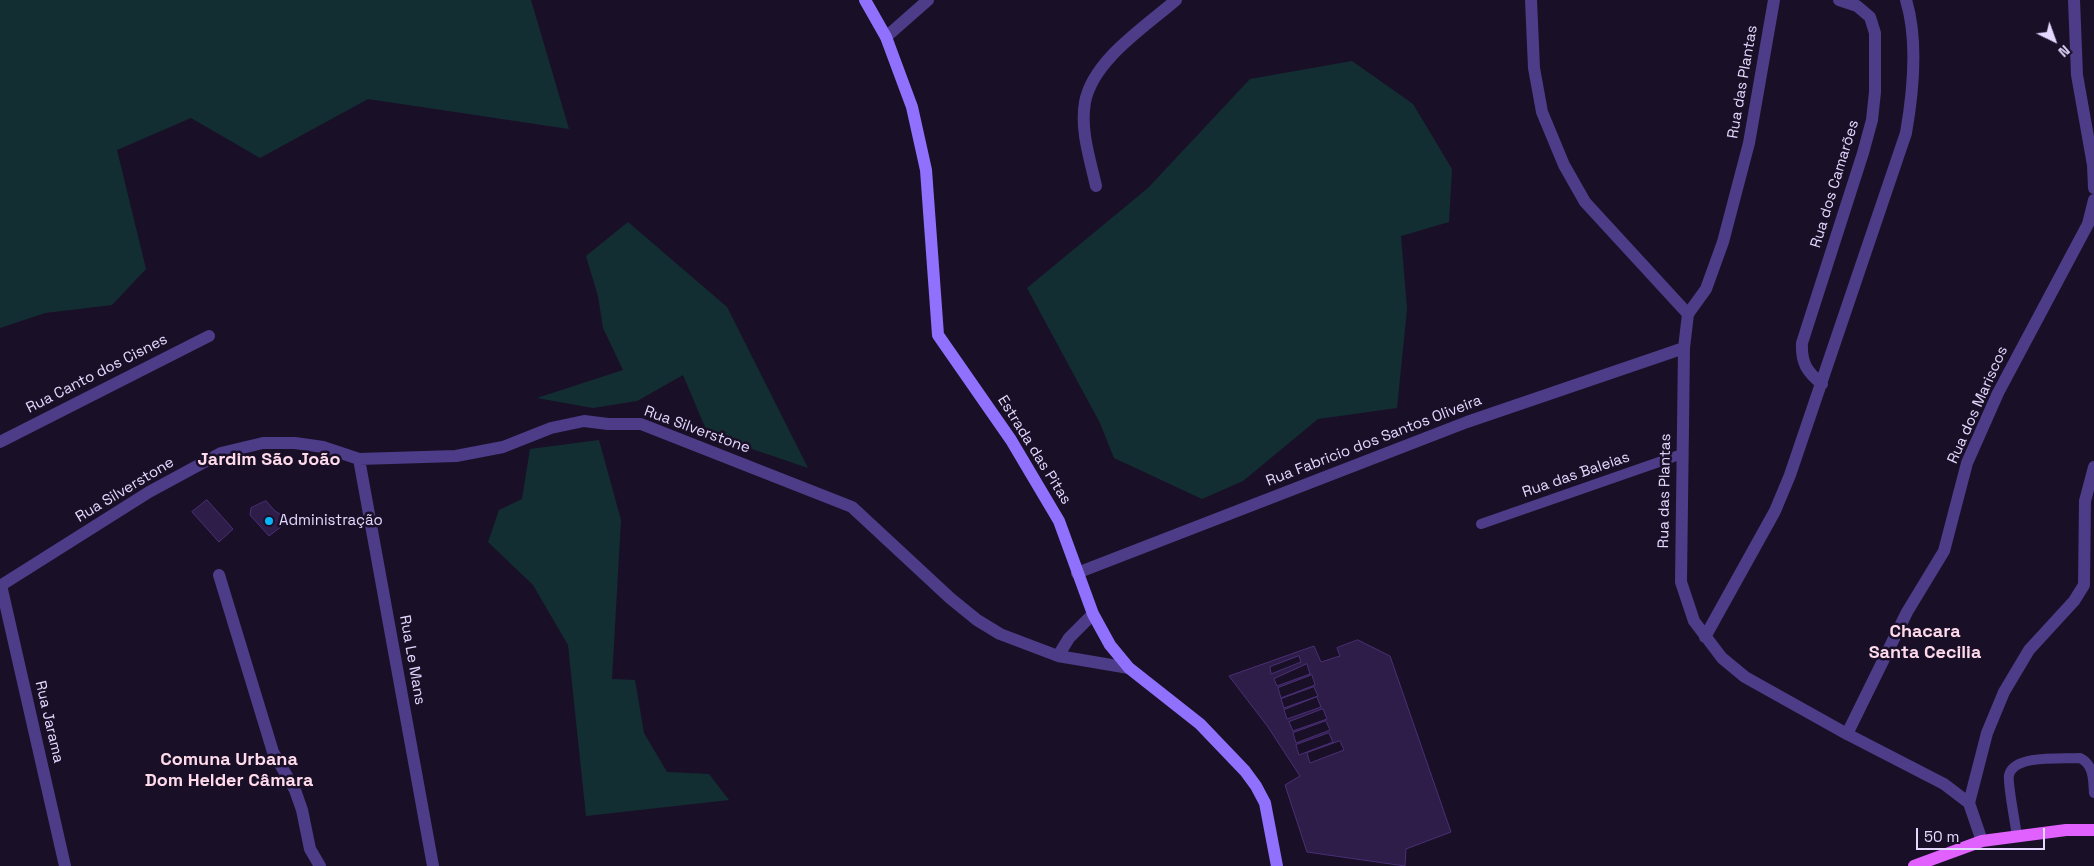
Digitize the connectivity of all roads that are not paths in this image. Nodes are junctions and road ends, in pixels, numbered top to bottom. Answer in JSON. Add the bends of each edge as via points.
{"nodes":[{"id":1,"x":865,"y":0,"type":"edge"},
{"id":2,"x":928,"y":0,"type":"edge"},
{"id":3,"x":1176,"y":0,"type":"edge"},
{"id":4,"x":1531,"y":0,"type":"edge"},
{"id":5,"x":1774,"y":0,"type":"edge"},
{"id":6,"x":1839,"y":0,"type":"edge"},
{"id":7,"x":1906,"y":0,"type":"edge"},
{"id":8,"x":2074,"y":0,"type":"edge"},
{"id":9,"x":886,"y":37,"type":"junction"},
{"id":10,"x":1096,"y":186,"type":"dead end"},
{"id":11,"x":2094,"y":188,"type":"edge"},
{"id":12,"x":2094,"y":200,"type":"edge"},
{"id":13,"x":1688,"y":314,"type":"junction"},
{"id":14,"x":209,"y":336,"type":"dead end"},
{"id":15,"x":1684,"y":348,"type":"junction"},
{"id":16,"x":1822,"y":384,"type":"junction"},
{"id":17,"x":0,"y":442,"type":"edge"},
{"id":18,"x":1682,"y":454,"type":"junction"},
{"id":19,"x":359,"y":459,"type":"junction"},
{"id":20,"x":2094,"y":467,"type":"edge"},
{"id":21,"x":1481,"y":524,"type":"dead end"},
{"id":22,"x":2088,"y":531,"type":"edge"},
{"id":23,"x":1077,"y":573,"type":"junction"},
{"id":24,"x":219,"y":575,"type":"dead end"},
{"id":25,"x":1,"y":586,"type":"edge"},
{"id":26,"x":1093,"y":614,"type":"junction"},
{"id":27,"x":1705,"y":637,"type":"junction"},
{"id":28,"x":1058,"y":656,"type":"junction"},
{"id":29,"x":1130,"y":668,"type":"junction"},
{"id":30,"x":1847,"y":734,"type":"junction"},
{"id":31,"x":2094,"y":793,"type":"edge"},
{"id":32,"x":1969,"y":804,"type":"junction"},
{"id":33,"x":2094,"y":830,"type":"edge"},
{"id":34,"x":2017,"y":837,"type":"junction"},
{"id":35,"x":1982,"y":841,"type":"junction"},
{"id":36,"x":66,"y":866,"type":"edge"},
{"id":37,"x":320,"y":866,"type":"edge"},
{"id":38,"x":433,"y":866,"type":"edge"},
{"id":39,"x":1277,"y":866,"type":"edge"},
{"id":40,"x":1914,"y":866,"type":"edge"}],
"edges":[{"from":1,"to":9,"type":"street","name":"Estrada das Pitas"},
{"from":2,"to":9,"type":"street"},
{"from":3,"to":10,"type":"street","via":[[1106,61],[1093,79],[1085,102],[1085,138]]},
{"from":4,"to":13,"type":"street","via":[[1534,68],[1542,112],[1564,164],[1585,202]]},
{"from":5,"to":13,"type":"street","name":"Rua das Plantas","via":[[1749,143],[1723,242],[1706,289]]},
{"from":6,"to":16,"type":"street","name":"Rua dos Camarões","via":[[1857,6],[1870,17],[1875,33],[1875,92],[1864,153],[1802,343],[1801,357],[1808,373]]},
{"from":7,"to":16,"type":"street","via":[[1911,16],[1912,101],[1906,133]]},
{"from":8,"to":11,"type":"street","via":[[2077,76]]},
{"from":9,"to":23,"type":"street","name":"Estrada das Pitas","via":[[912,107],[926,170],[938,335],[1011,440],[1054,513]]},
{"from":12,"to":30,"type":"street","name":"Rua dos Mariscos","via":[[2088,224],[1998,393],[1967,463],[1944,551],[1908,612]]},
{"from":13,"to":15,"type":"street","name":"Rua das Plantas"},
{"from":14,"to":17,"type":"street","name":"Rua Canto dos Cisnes"},
{"from":15,"to":18,"type":"street","name":"Rua das Plantas"},
{"from":15,"to":23,"type":"street","name":"Rua Fabricio dos Santos Oliveira","via":[[1467,422]]},
{"from":16,"to":27,"type":"street","via":[[1775,511]]},
{"from":18,"to":21,"type":"lane","name":"Rua das Baleias"},
{"from":18,"to":27,"type":"street","name":"Rua das Plantas","via":[[1680,582],[1694,621]]},
{"from":19,"to":25,"type":"street","name":"Rua Silverstone","via":[[323,447],[295,443],[263,443],[221,453],[149,492]]},
{"from":19,"to":28,"type":"street","name":"Rua Silverstone","via":[[480,453],[551,428],[584,421],[641,424],[852,507],[977,620],[1000,634]]},
{"from":19,"to":38,"type":"street","name":"Rua Le Mans"},
{"from":20,"to":22,"type":"street","via":[[2085,501]]},
{"from":22,"to":32,"type":"street","via":[[2084,585],[2074,601],[2029,650],[2004,692],[1987,733]]},
{"from":23,"to":26,"type":"street","name":"Estrada das Pitas"},
{"from":24,"to":37,"type":"street","via":[[273,752],[295,790],[310,849]]},
{"from":25,"to":36,"type":"street","name":"Rua Jarama"},
{"from":26,"to":28,"type":"street","via":[[1069,638]]},
{"from":26,"to":29,"type":"street","name":"Estrada das Pitas","via":[[1110,645]]},
{"from":27,"to":30,"type":"street","name":"Rua das Plantas","via":[[1722,658],[1745,677]]},
{"from":28,"to":29,"type":"street","name":"Rua Silverstone"},
{"from":29,"to":39,"type":"street","name":"Estrada das Pitas","via":[[1200,724],[1244,770],[1265,803]]},
{"from":30,"to":32,"type":"street","name":"Rua das Plantas","via":[[1944,784]]},
{"from":31,"to":34,"type":"lane","via":[[2092,768],[2080,758],[2026,760],[2014,766],[2009,775]]},
{"from":32,"to":35,"type":"street"},
{"from":33,"to":34,"type":"main road","via":[[2066,830]]},
{"from":34,"to":35,"type":"main road"},
{"from":35,"to":40,"type":"main road"}]}
